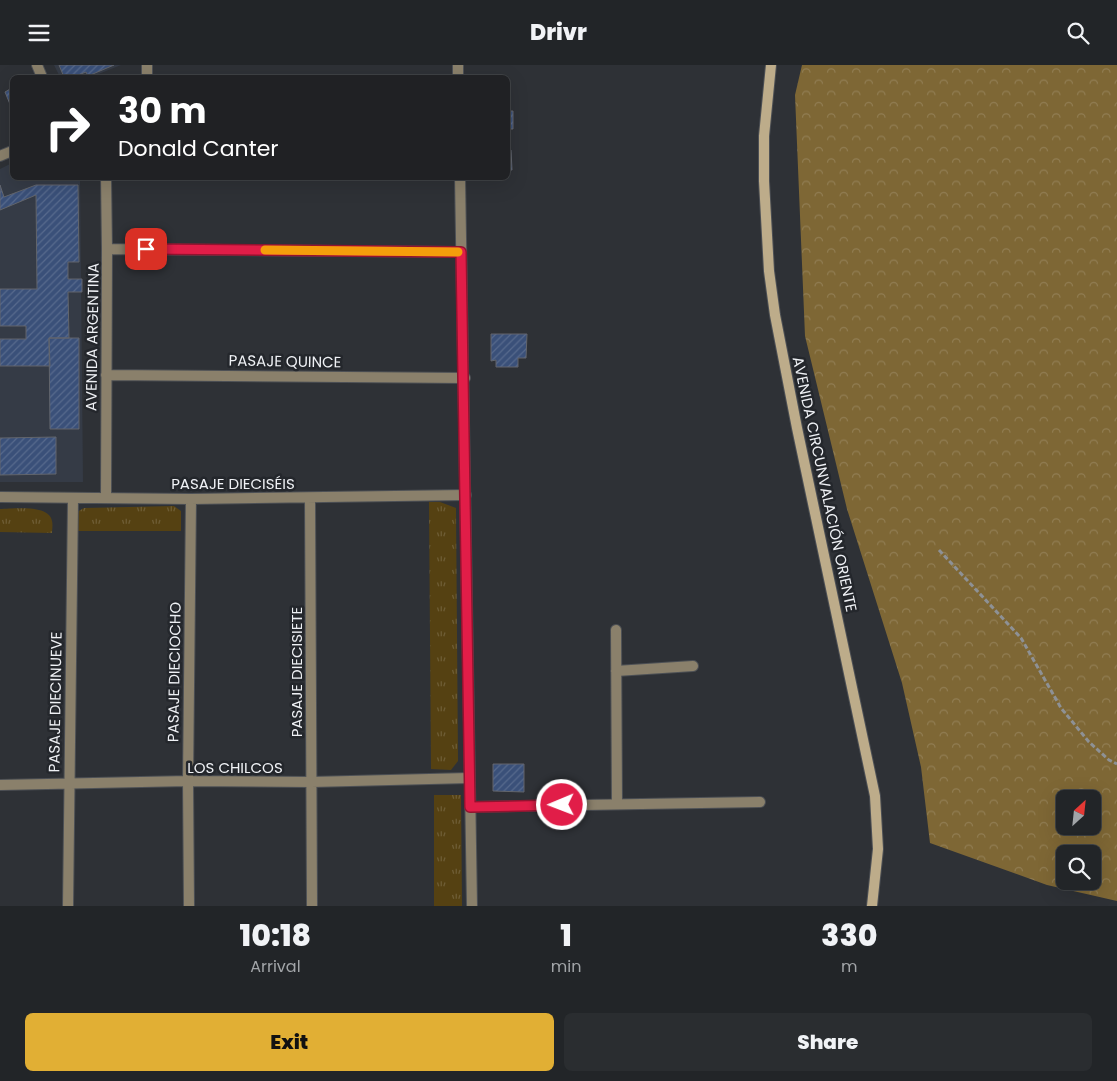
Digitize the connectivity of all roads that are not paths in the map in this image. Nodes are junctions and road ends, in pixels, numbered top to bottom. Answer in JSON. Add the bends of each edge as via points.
{"nodes":[{"id":1,"x":771,"y":65,"type":"edge"},
{"id":2,"x":106,"y":180,"type":"edge"},
{"id":3,"x":460,"y":180,"type":"edge"},
{"id":4,"x":108,"y":249,"type":"junction"},
{"id":5,"x":461,"y":252,"type":"junction"},
{"id":6,"x":106,"y":375,"type":"junction"},
{"id":7,"x":464,"y":378,"type":"junction"},
{"id":8,"x":466,"y":495,"type":"junction"},
{"id":9,"x":0,"y":497,"type":"edge"},
{"id":10,"x":106,"y":497,"type":"junction"},
{"id":11,"x":310,"y":498,"type":"junction"},
{"id":12,"x":73,"y":499,"type":"junction"},
{"id":13,"x":192,"y":499,"type":"junction"},
{"id":14,"x":616,"y":630,"type":"dead end"},
{"id":15,"x":693,"y":667,"type":"dead end"},
{"id":16,"x":616,"y":671,"type":"junction"},
{"id":17,"x":469,"y":778,"type":"junction"},
{"id":18,"x":188,"y":781,"type":"junction"},
{"id":19,"x":311,"y":782,"type":"junction"},
{"id":20,"x":0,"y":785,"type":"edge"},
{"id":21,"x":70,"y":785,"type":"junction"},
{"id":22,"x":760,"y":802,"type":"dead end"},
{"id":23,"x":617,"y":804,"type":"junction"},
{"id":24,"x":470,"y":807,"type":"junction"},
{"id":25,"x":68,"y":906,"type":"edge"},
{"id":26,"x":189,"y":906,"type":"edge"},
{"id":27,"x":312,"y":906,"type":"edge"},
{"id":28,"x":472,"y":906,"type":"edge"},
{"id":29,"x":872,"y":906,"type":"edge"}],
"edges":[{"from":1,"to":29,"type":"main road","name":"AVENIDA CIRCUNVALACIÓN ORIENTE","via":[[764,136],[769,271],[797,428],[874,796],[878,849]]},
{"from":2,"to":4,"type":"street","name":"AVENIDA ARGENTINA"},
{"from":3,"to":5,"type":"street"},
{"from":4,"to":5,"type":"street"},
{"from":4,"to":6,"type":"street","name":"AVENIDA ARGENTINA"},
{"from":5,"to":7,"type":"street"},
{"from":6,"to":7,"type":"street","name":"PASAJE QUINCE"},
{"from":6,"to":10,"type":"street","name":"AVENIDA ARGENTINA"},
{"from":7,"to":8,"type":"street"},
{"from":8,"to":11,"type":"street","name":"PASAJE DIECISÉIS"},
{"from":8,"to":17,"type":"street"},
{"from":9,"to":12,"type":"street","name":"PASAJE DIECISÉIS"},
{"from":10,"to":12,"type":"street","name":"PASAJE DIECISÉIS"},
{"from":10,"to":13,"type":"street","name":"PASAJE DIECISÉIS"},
{"from":11,"to":13,"type":"street","name":"PASAJE DIECISÉIS"},
{"from":11,"to":19,"type":"street","name":"PASAJE DIECISIETE"},
{"from":12,"to":21,"type":"street","name":"PASAJE DIECINUEVE"},
{"from":13,"to":18,"type":"street","name":"PASAJE DIECIOCHO"},
{"from":14,"to":16,"type":"street"},
{"from":15,"to":16,"type":"street"},
{"from":16,"to":23,"type":"street"},
{"from":17,"to":19,"type":"street","name":"LOS CHILCOS"},
{"from":17,"to":24,"type":"street"},
{"from":18,"to":19,"type":"street","name":"LOS CHILCOS"},
{"from":18,"to":21,"type":"street","name":"LOS CHILCOS"},
{"from":18,"to":26,"type":"street","name":"PASAJE DIECIOCHO"},
{"from":19,"to":27,"type":"street","name":"PASAJE DIECISIETE"},
{"from":20,"to":21,"type":"street","name":"LOS CHILCOS"},
{"from":21,"to":25,"type":"street","name":"PASAJE DIECINUEVE"},
{"from":22,"to":23,"type":"street"},
{"from":23,"to":24,"type":"street"},
{"from":24,"to":28,"type":"street"}]}
